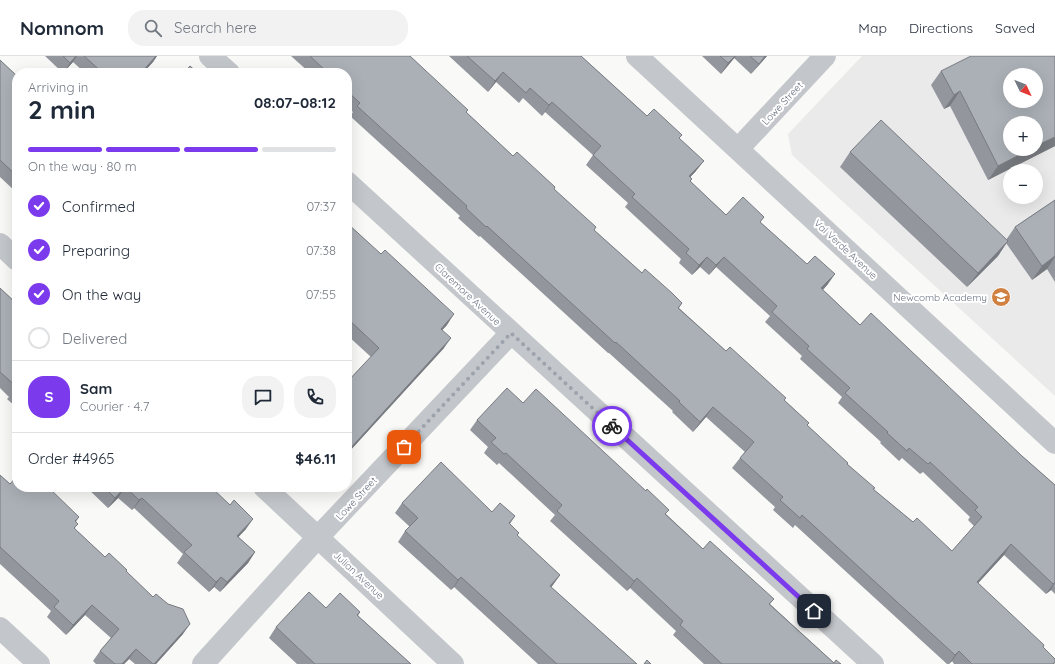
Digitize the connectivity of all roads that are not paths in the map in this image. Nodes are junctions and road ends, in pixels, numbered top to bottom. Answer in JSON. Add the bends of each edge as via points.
{"nodes":[{"id":1,"x":210,"y":56,"type":"edge"},
{"id":2,"x":637,"y":56,"type":"edge"},
{"id":3,"x":825,"y":56,"type":"edge"},
{"id":4,"x":223,"y":68,"type":"edge"},
{"id":5,"x":738,"y":149,"type":"junction"},
{"id":6,"x":352,"y":187,"type":"edge"},
{"id":7,"x":0,"y":244,"type":"edge"},
{"id":8,"x":12,"y":255,"type":"edge"},
{"id":9,"x":511,"y":333,"type":"junction"},
{"id":10,"x":1055,"y":443,"type":"edge"},
{"id":11,"x":269,"y":492,"type":"edge"},
{"id":12,"x":318,"y":537,"type":"junction"},
{"id":13,"x":0,"y":628,"type":"edge"},
{"id":14,"x":39,"y":664,"type":"edge"},
{"id":15,"x":203,"y":664,"type":"edge"},
{"id":16,"x":453,"y":664,"type":"edge"},
{"id":17,"x":873,"y":664,"type":"edge"}],
"edges":[{"from":1,"to":4,"type":"street"},
{"from":2,"to":5,"type":"street","name":"Val Verde Avenue"},
{"from":3,"to":5,"type":"street","name":"Lowe Street"},
{"from":5,"to":10,"type":"street","name":"Val Verde Avenue"},
{"from":6,"to":9,"type":"street","name":"Claremore Avenue"},
{"from":7,"to":8,"type":"street"},
{"from":9,"to":12,"type":"street","name":"Lowe Street"},
{"from":9,"to":17,"type":"street","name":"Claremore Avenue"},
{"from":11,"to":12,"type":"street","name":"Julian Avenue"},
{"from":12,"to":15,"type":"street","name":"Lowe Street"},
{"from":12,"to":16,"type":"street","name":"Julian Avenue"},
{"from":13,"to":14,"type":"street"}]}
